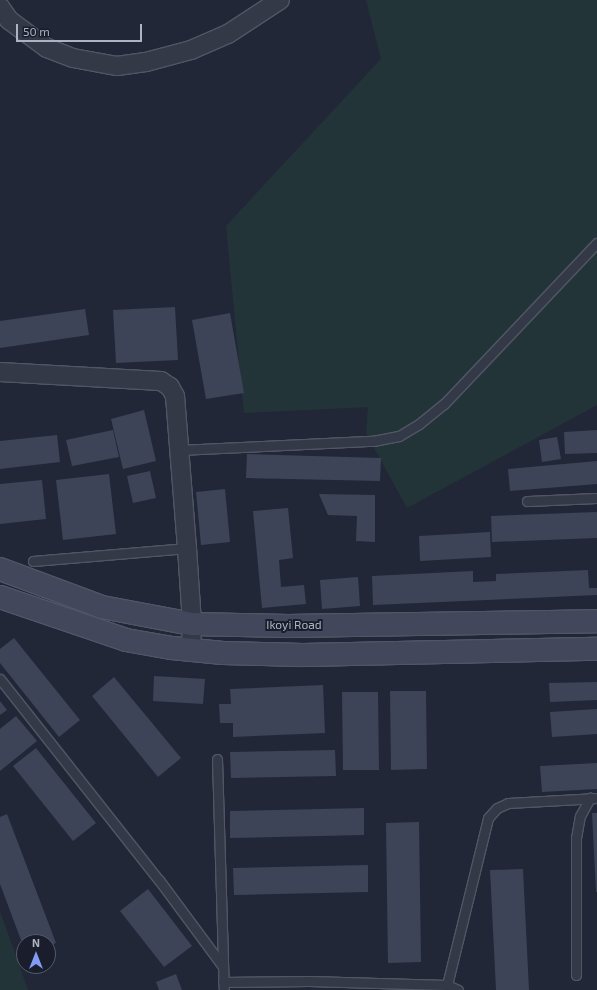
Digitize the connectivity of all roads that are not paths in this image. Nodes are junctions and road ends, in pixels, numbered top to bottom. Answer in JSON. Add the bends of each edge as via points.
{"nodes":[{"id":1,"x":280,"y":0,"type":"edge"},
{"id":2,"x":0,"y":7,"type":"edge"},
{"id":3,"x":597,"y":243,"type":"edge"},
{"id":4,"x":0,"y":372,"type":"edge"},
{"id":5,"x":179,"y":450,"type":"junction"},
{"id":6,"x":597,"y":498,"type":"edge"},
{"id":7,"x":527,"y":501,"type":"dead end"},
{"id":8,"x":187,"y":548,"type":"junction"},
{"id":9,"x":33,"y":561,"type":"dead end"},
{"id":10,"x":0,"y":569,"type":"edge"},
{"id":11,"x":0,"y":597,"type":"edge"},
{"id":12,"x":597,"y":621,"type":"edge"},
{"id":13,"x":192,"y":624,"type":"junction"},
{"id":14,"x":597,"y":649,"type":"edge"},
{"id":15,"x":191,"y":650,"type":"junction"},
{"id":16,"x":0,"y":679,"type":"edge"},
{"id":17,"x":217,"y":759,"type":"dead end"},
{"id":18,"x":593,"y":798,"type":"edge"},
{"id":19,"x":222,"y":965,"type":"junction"},
{"id":20,"x":576,"y":975,"type":"dead end"},
{"id":21,"x":447,"y":985,"type":"junction"},
{"id":22,"x":223,"y":986,"type":"edge"},
{"id":23,"x":458,"y":990,"type":"edge"}],
"edges":[{"from":1,"to":2,"type":"street","via":[[228,34],[191,50],[146,62],[117,66],[73,58],[47,48],[9,20]]},
{"from":3,"to":5,"type":"lane","via":[[444,404],[399,436],[373,441]]},
{"from":4,"to":5,"type":"street","via":[[161,381],[170,387],[175,396]]},
{"from":5,"to":8,"type":"street"},
{"from":6,"to":7,"type":"lane"},
{"from":8,"to":9,"type":"lane"},
{"from":8,"to":13,"type":"street"},
{"from":10,"to":13,"type":"main road","name":"Ikoyi Road","via":[[102,607]]},
{"from":11,"to":15,"type":"main road","via":[[126,640]]},
{"from":12,"to":13,"type":"main road","name":"Ikoyi Road","via":[[288,626]]},
{"from":13,"to":15,"type":"street"},
{"from":14,"to":15,"type":"main road","via":[[303,655]]},
{"from":16,"to":19,"type":"lane","via":[[154,874]]},
{"from":17,"to":19,"type":"lane"},
{"from":18,"to":20,"type":"lane","via":[[580,816],[576,838]]},
{"from":18,"to":21,"type":"lane","via":[[508,803],[497,808],[488,818]]},
{"from":19,"to":22,"type":"lane"},
{"from":21,"to":22,"type":"lane","via":[[301,981]]},
{"from":21,"to":23,"type":"lane"}]}
